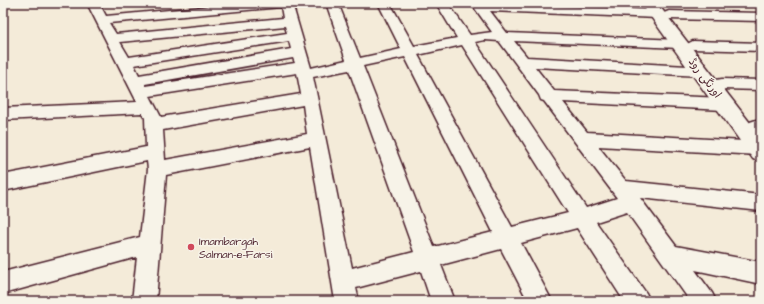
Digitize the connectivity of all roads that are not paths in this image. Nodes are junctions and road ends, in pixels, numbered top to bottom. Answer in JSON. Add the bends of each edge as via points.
{"nodes":[{"id":1,"x":93,"y":3,"type":"edge"},
{"id":2,"x":286,"y":3,"type":"edge"},
{"id":3,"x":332,"y":3,"type":"edge"},
{"id":4,"x":384,"y":3,"type":"edge"},
{"id":5,"x":442,"y":3,"type":"edge"},
{"id":6,"x":478,"y":5,"type":"edge"},
{"id":7,"x":659,"y":9,"type":"edge"},
{"id":8,"x":761,"y":17,"type":"edge"},
{"id":9,"x":101,"y":20,"type":"junction"},
{"id":10,"x":503,"y":37,"type":"junction"},
{"id":11,"x":112,"y":39,"type":"junction"},
{"id":12,"x":467,"y":40,"type":"junction"},
{"id":13,"x":686,"y":44,"type":"junction"},
{"id":14,"x":761,"y":47,"type":"edge"},
{"id":15,"x":299,"y":50,"type":"junction"},
{"id":16,"x":410,"y":52,"type":"junction"},
{"id":17,"x":125,"y":62,"type":"junction"},
{"id":18,"x":522,"y":62,"type":"junction"},
{"id":19,"x":355,"y":64,"type":"junction"},
{"id":20,"x":700,"y":71,"type":"junction"},
{"id":21,"x":722,"y":84,"type":"junction"},
{"id":22,"x":761,"y":85,"type":"edge"},
{"id":23,"x":141,"y":93,"type":"junction"},
{"id":24,"x":548,"y":96,"type":"junction"},
{"id":25,"x":309,"y":98,"type":"junction"},
{"id":26,"x":724,"y":104,"type":"junction"},
{"id":27,"x":3,"y":114,"type":"edge"},
{"id":28,"x":153,"y":125,"type":"junction"},
{"id":29,"x":759,"y":137,"type":"edge"},
{"id":30,"x":580,"y":138,"type":"junction"},
{"id":31,"x":317,"y":139,"type":"junction"},
{"id":32,"x":156,"y":160,"type":"junction"},
{"id":33,"x":3,"y":183,"type":"edge"},
{"id":34,"x":625,"y":195,"type":"junction"},
{"id":35,"x":761,"y":203,"type":"edge"},
{"id":36,"x":582,"y":218,"type":"junction"},
{"id":37,"x":507,"y":238,"type":"junction"},
{"id":38,"x":150,"y":244,"type":"junction"},
{"id":39,"x":670,"y":256,"type":"junction"},
{"id":40,"x":427,"y":258,"type":"junction"},
{"id":41,"x":761,"y":273,"type":"edge"},
{"id":42,"x":343,"y":281,"type":"junction"},
{"id":43,"x":3,"y":283,"type":"edge"},
{"id":44,"x":144,"y":301,"type":"edge"},
{"id":45,"x":347,"y":301,"type":"edge"},
{"id":46,"x":443,"y":301,"type":"edge"},
{"id":47,"x":540,"y":301,"type":"edge"},
{"id":48,"x":638,"y":301,"type":"edge"},
{"id":49,"x":704,"y":301,"type":"edge"}],
"edges":[{"from":1,"to":9,"type":"street"},
{"from":2,"to":9,"type":"street"},
{"from":2,"to":15,"type":"street"},
{"from":3,"to":19,"type":"street"},
{"from":4,"to":16,"type":"street"},
{"from":5,"to":12,"type":"street"},
{"from":6,"to":7,"type":"street"},
{"from":6,"to":10,"type":"street"},
{"from":7,"to":8,"type":"street"},
{"from":7,"to":13,"type":"main road","name":"اورنگی روڈ"},
{"from":9,"to":11,"type":"street"},
{"from":10,"to":12,"type":"street","via":[[485,36]]},
{"from":10,"to":13,"type":"street"},
{"from":10,"to":18,"type":"street"},
{"from":11,"to":15,"type":"street"},
{"from":11,"to":17,"type":"street"},
{"from":12,"to":16,"type":"street"},
{"from":12,"to":36,"type":"street"},
{"from":13,"to":14,"type":"street"},
{"from":13,"to":20,"type":"main road","name":"اورنگی روڈ"},
{"from":13,"to":21,"type":"main road","name":"اورنگی روڈ"},
{"from":15,"to":17,"type":"street"},
{"from":15,"to":19,"type":"street"},
{"from":15,"to":23,"type":"street"},
{"from":15,"to":25,"type":"street"},
{"from":16,"to":19,"type":"street"},
{"from":16,"to":37,"type":"street"},
{"from":17,"to":23,"type":"street"},
{"from":18,"to":20,"type":"street"},
{"from":18,"to":24,"type":"street"},
{"from":19,"to":40,"type":"street"},
{"from":20,"to":26,"type":"main road","name":"اورنگی روڈ"},
{"from":21,"to":22,"type":"street"},
{"from":21,"to":29,"type":"main road","name":"اورنگی روڈ"},
{"from":23,"to":27,"type":"street"},
{"from":23,"to":28,"type":"street","via":[[153,118]]},
{"from":24,"to":26,"type":"street"},
{"from":24,"to":30,"type":"street"},
{"from":25,"to":28,"type":"street"},
{"from":25,"to":31,"type":"street"},
{"from":26,"to":29,"type":"main road","name":"اورنگی روڈ"},
{"from":28,"to":32,"type":"street"},
{"from":29,"to":30,"type":"street"},
{"from":30,"to":34,"type":"street"},
{"from":31,"to":32,"type":"street"},
{"from":31,"to":42,"type":"street"},
{"from":32,"to":33,"type":"street"},
{"from":32,"to":38,"type":"street"},
{"from":34,"to":35,"type":"street"},
{"from":34,"to":36,"type":"street"},
{"from":34,"to":39,"type":"street"},
{"from":36,"to":37,"type":"street"},
{"from":36,"to":48,"type":"street"},
{"from":37,"to":40,"type":"street"},
{"from":37,"to":47,"type":"street"},
{"from":38,"to":43,"type":"street"},
{"from":38,"to":44,"type":"street"},
{"from":39,"to":41,"type":"street"},
{"from":39,"to":49,"type":"street"},
{"from":40,"to":42,"type":"street"},
{"from":40,"to":46,"type":"street"},
{"from":42,"to":45,"type":"street"}]}
